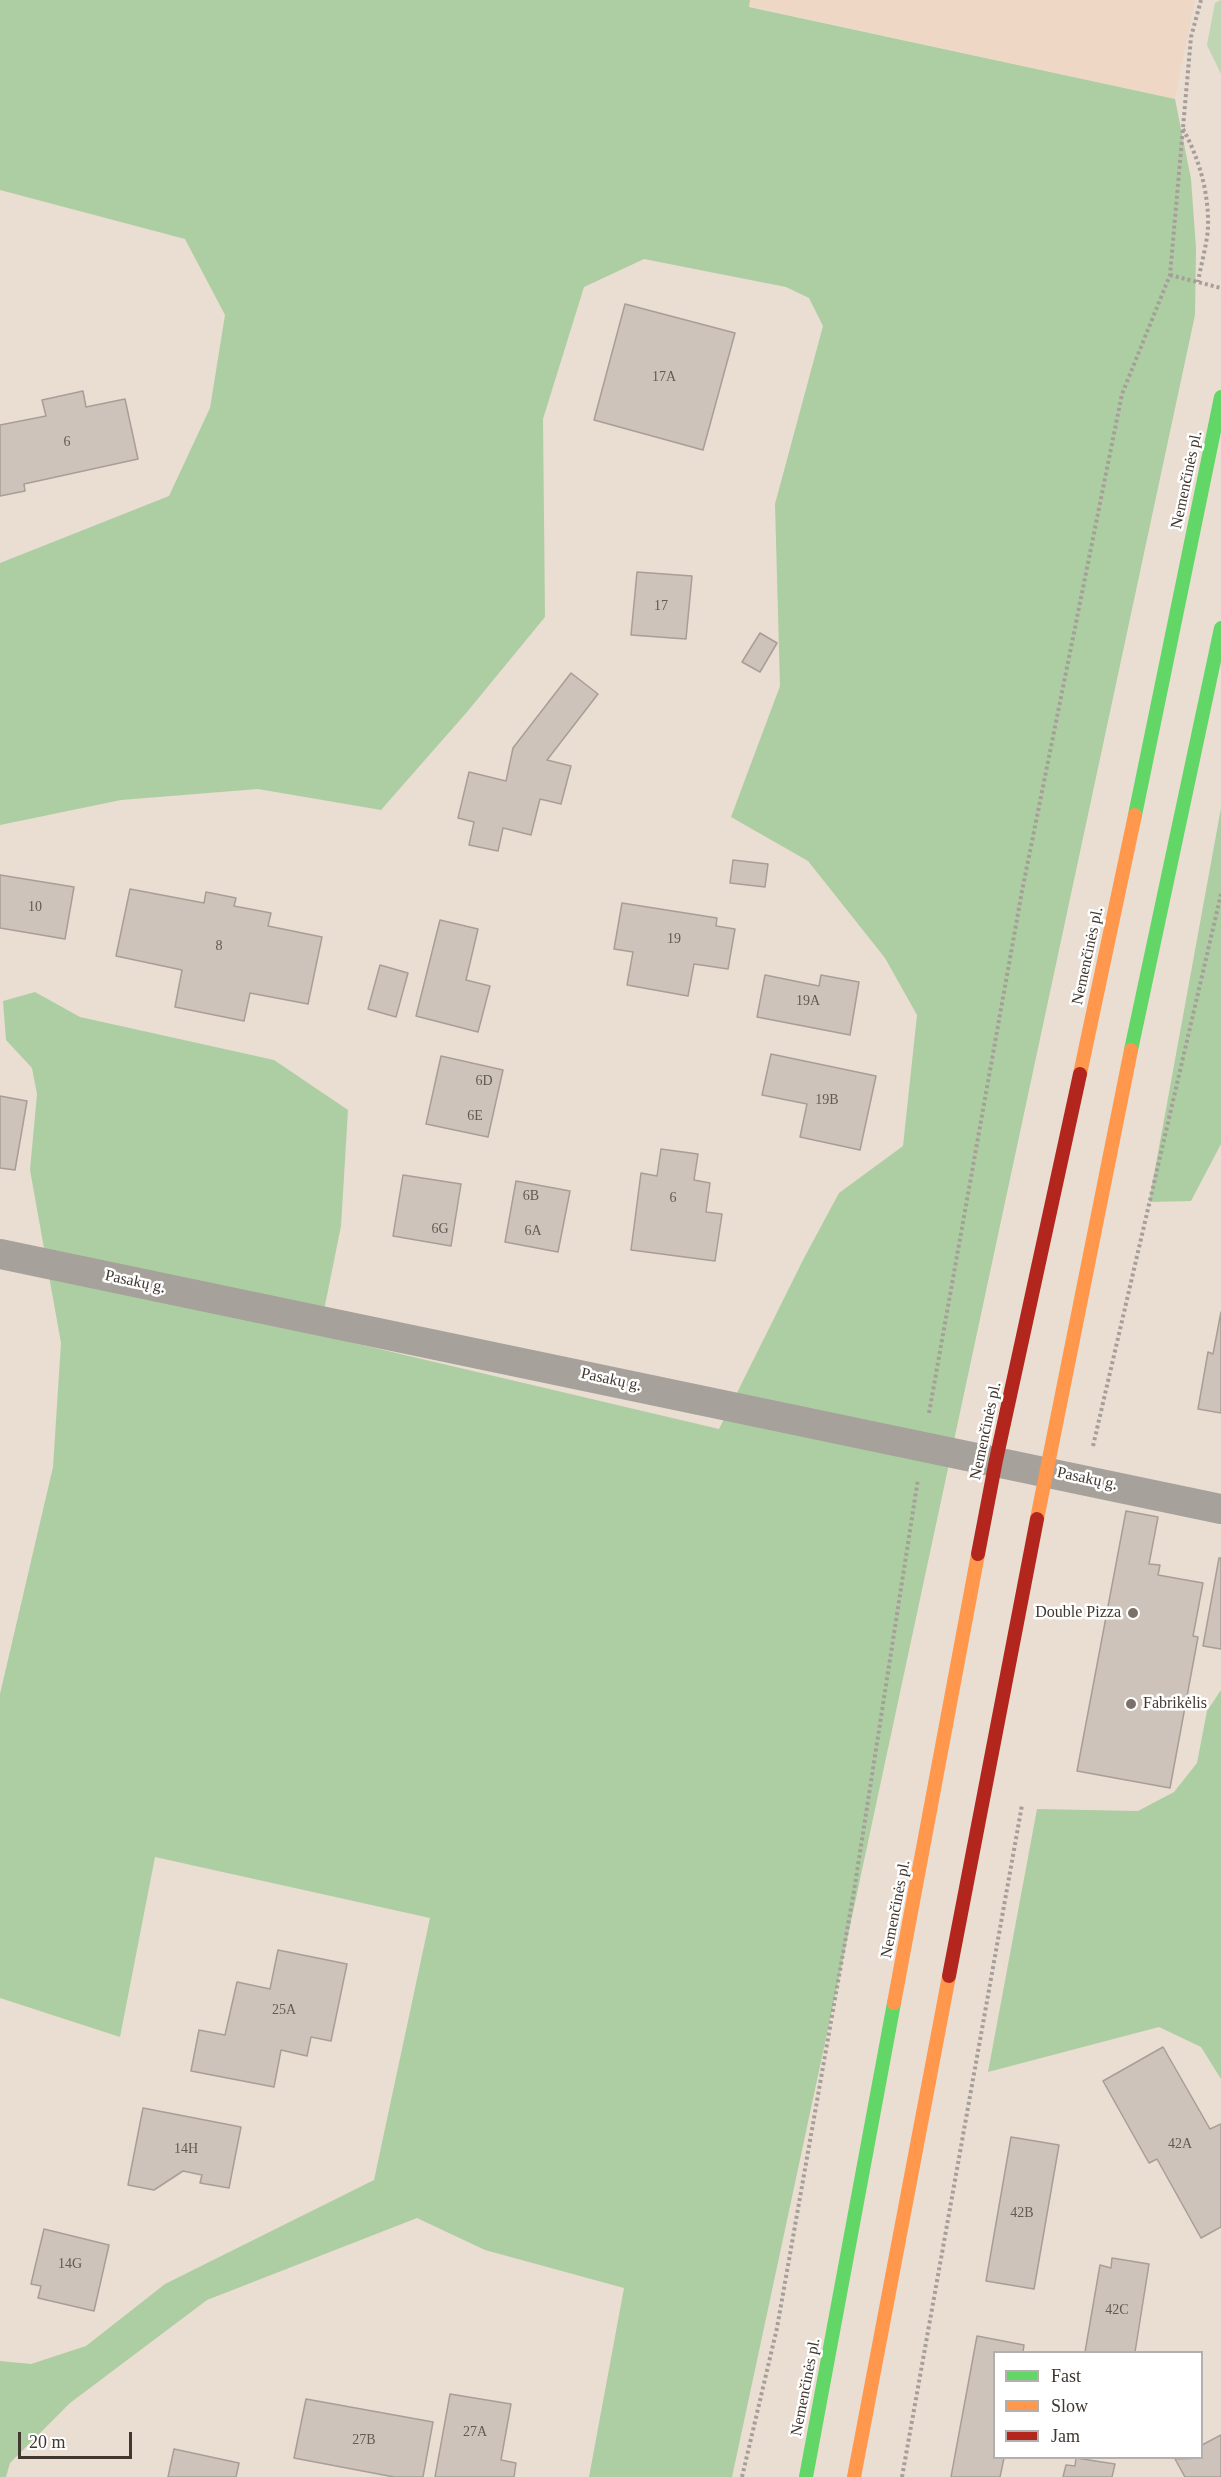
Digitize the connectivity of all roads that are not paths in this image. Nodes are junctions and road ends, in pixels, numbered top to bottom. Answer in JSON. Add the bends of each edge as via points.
{"nodes":[{"id":1,"x":1221,"y":397,"type":"edge"},
{"id":2,"x":1221,"y":628,"type":"edge"},
{"id":3,"x":0,"y":1254,"type":"edge"},
{"id":4,"x":996,"y":1460,"type":"junction"},
{"id":5,"x":1047,"y":1471,"type":"junction"},
{"id":6,"x":1221,"y":1509,"type":"edge"},
{"id":7,"x":806,"y":2477,"type":"edge"},
{"id":8,"x":854,"y":2477,"type":"edge"}],
"edges":[{"from":1,"to":4,"type":"main road","name":"Nemenčinės pl."},
{"from":2,"to":5,"type":"main road","via":[[1164,888]]},
{"from":3,"to":4,"type":"street","name":"Pasakų g."},
{"from":4,"to":5,"type":"street","name":"Pasakų g."},
{"from":4,"to":7,"type":"main road","name":"Nemenčinės pl."},
{"from":5,"to":6,"type":"street","name":"Pasakų g."},
{"from":5,"to":8,"type":"main road"}]}
